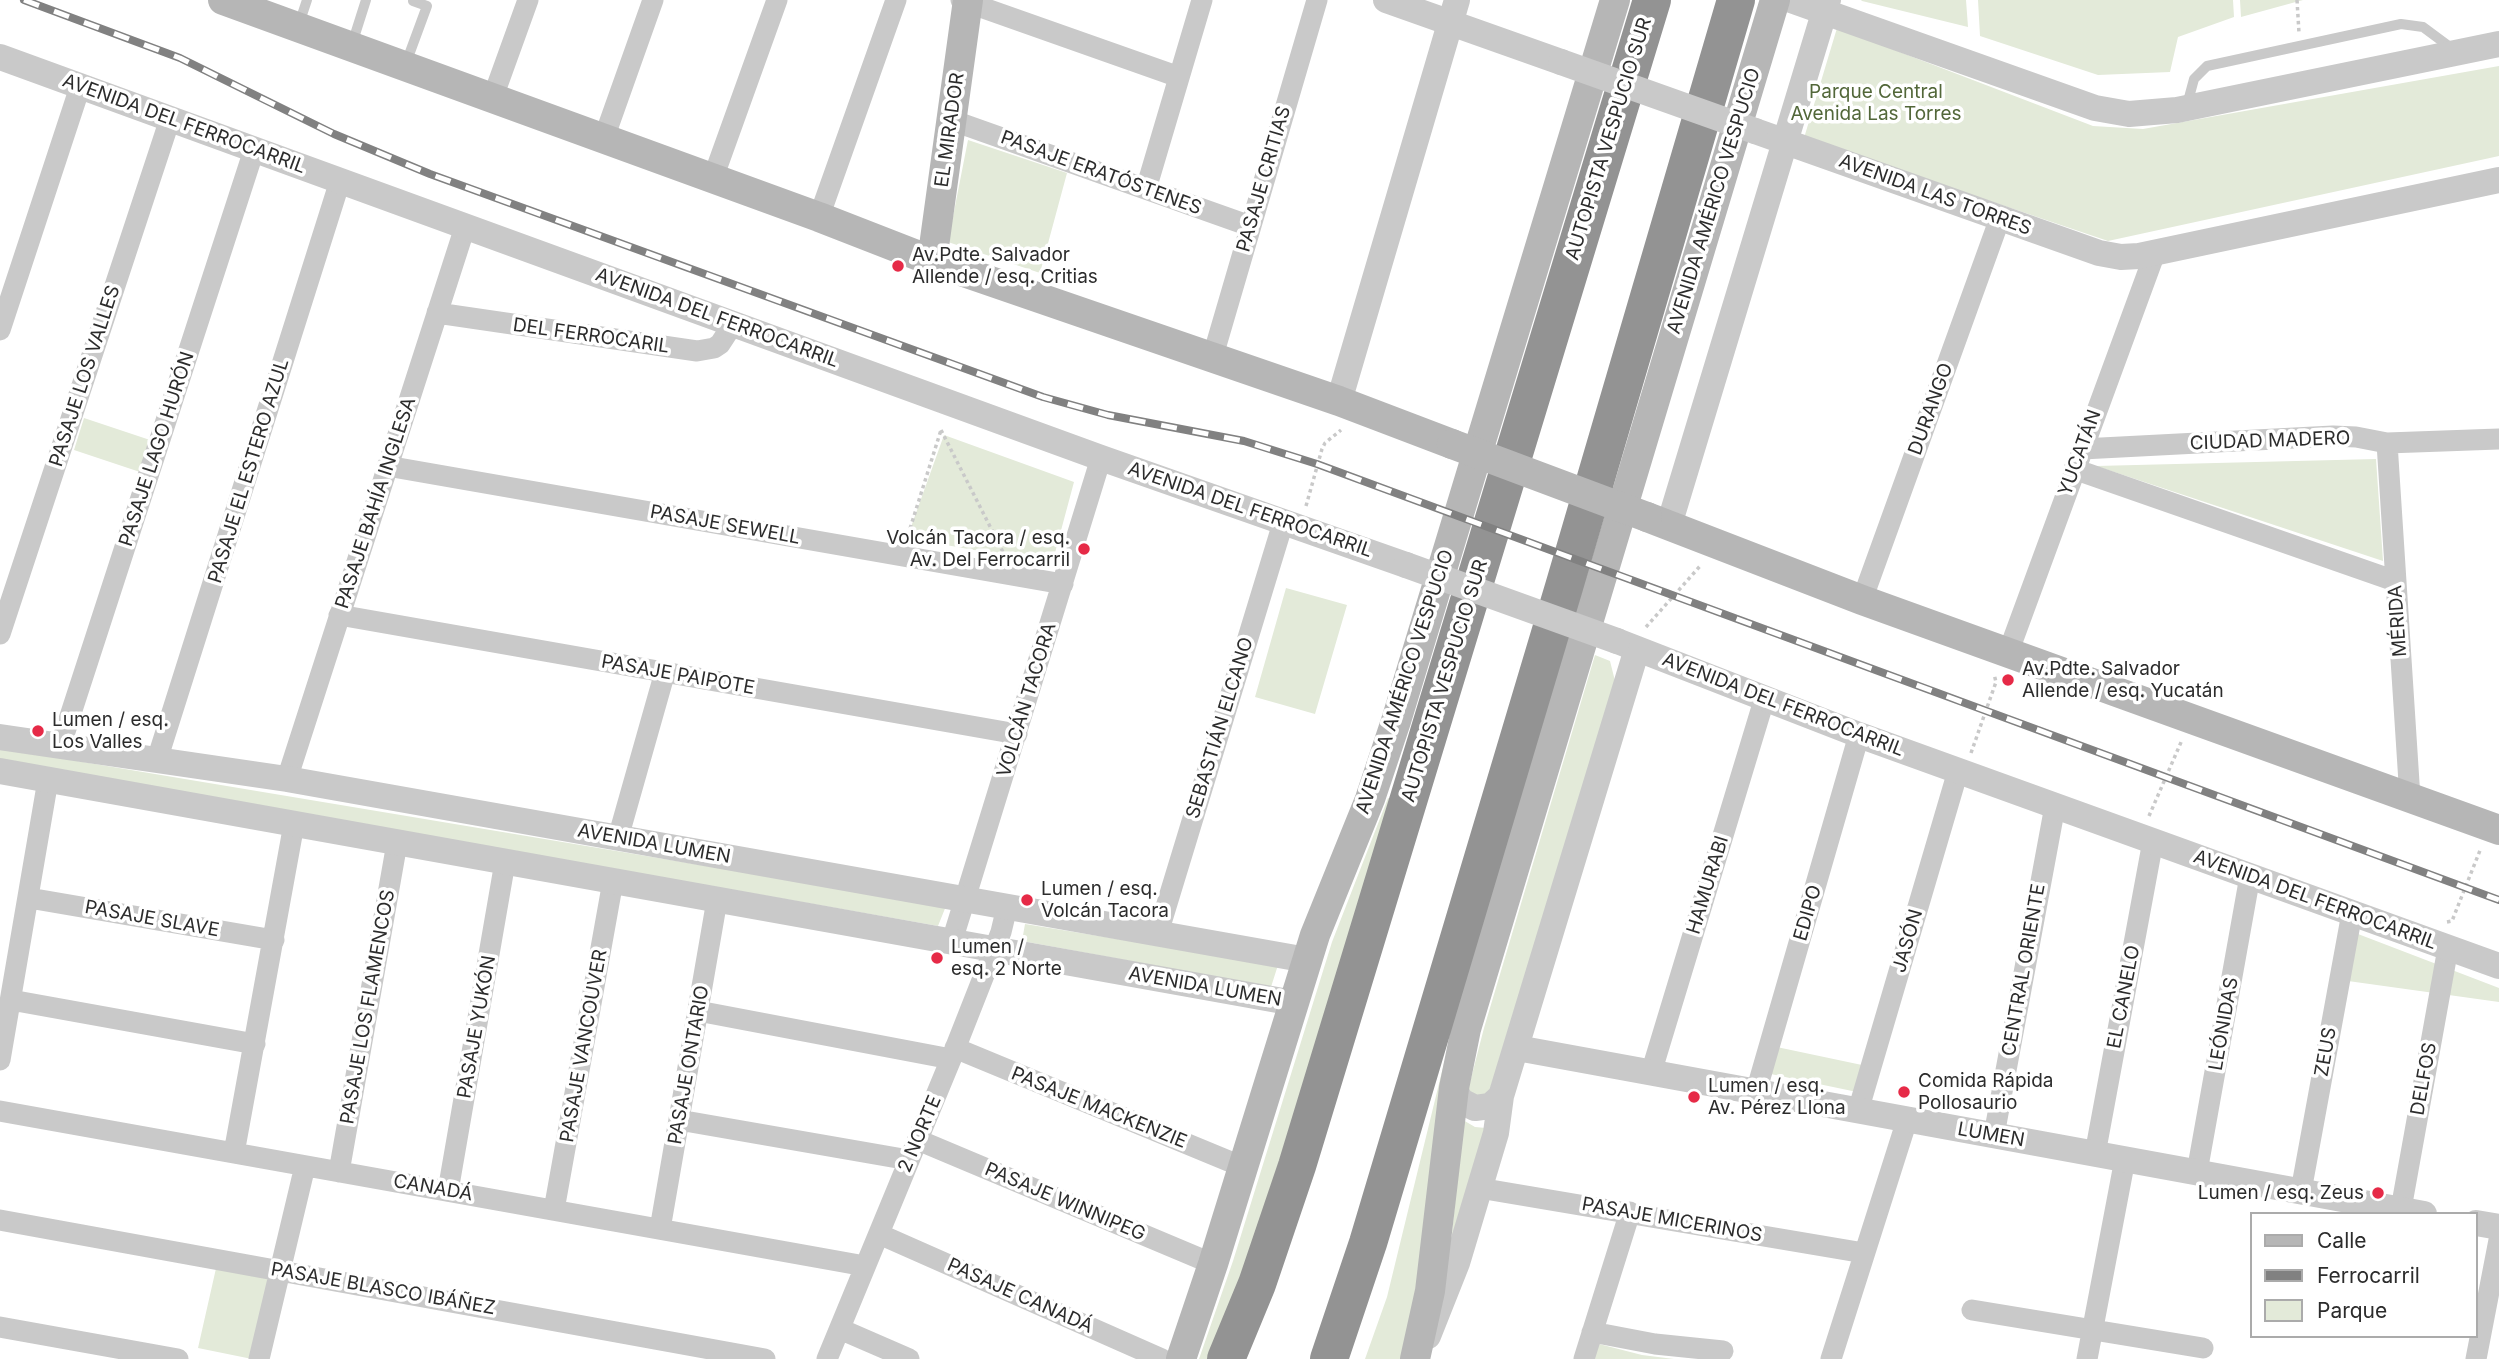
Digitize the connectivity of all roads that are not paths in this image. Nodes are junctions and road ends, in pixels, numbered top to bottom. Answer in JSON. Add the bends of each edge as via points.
{"nodes":[{"id":1,"x":223,"y":0,"type":"edge"},
{"id":2,"x":366,"y":0,"type":"edge"},
{"id":3,"x":528,"y":0,"type":"edge"},
{"id":4,"x":653,"y":0,"type":"edge"},
{"id":5,"x":777,"y":0,"type":"edge"},
{"id":6,"x":896,"y":0,"type":"edge"},
{"id":7,"x":1202,"y":0,"type":"edge"},
{"id":8,"x":1317,"y":0,"type":"edge"},
{"id":9,"x":1386,"y":0,"type":"edge"},
{"id":10,"x":1615,"y":0,"type":"edge"},
{"id":11,"x":1651,"y":0,"type":"edge"},
{"id":12,"x":1736,"y":0,"type":"edge"},
{"id":13,"x":413,"y":1,"type":"edge"},
{"id":14,"x":965,"y":1,"type":"edge"},
{"id":15,"x":1787,"y":1,"type":"edge"},
{"id":16,"x":428,"y":3,"type":"edge"},
{"id":17,"x":1826,"y":6,"type":"edge"},
{"id":18,"x":1454,"y":11,"type":"edge"},
{"id":19,"x":303,"y":14,"type":"edge"},
{"id":20,"x":2499,"y":44,"type":"edge"},
{"id":21,"x":351,"y":46,"type":"junction"},
{"id":22,"x":2456,"y":52,"type":"junction"},
{"id":23,"x":0,"y":57,"type":"edge"},
{"id":24,"x":405,"y":66,"type":"junction"},
{"id":25,"x":1180,"y":77,"type":"junction"},
{"id":26,"x":80,"y":87,"type":"junction"},
{"id":27,"x":493,"y":97,"type":"junction"},
{"id":28,"x":2187,"y":108,"type":"junction"},
{"id":29,"x":170,"y":119,"type":"junction"},
{"id":30,"x":951,"y":120,"type":"junction"},
{"id":31,"x":604,"y":138,"type":"junction"},
{"id":32,"x":1783,"y":141,"type":"junction"},
{"id":33,"x":254,"y":150,"type":"junction"},
{"id":34,"x":713,"y":178,"type":"junction"},
{"id":35,"x":2499,"y":180,"type":"edge"},
{"id":36,"x":340,"y":181,"type":"junction"},
{"id":37,"x":1146,"y":190,"type":"junction"},
{"id":38,"x":819,"y":217,"type":"junction"},
{"id":39,"x":2000,"y":218,"type":"junction"},
{"id":40,"x":1251,"y":226,"type":"junction"},
{"id":41,"x":465,"y":227,"type":"junction"},
{"id":42,"x":2155,"y":253,"type":"junction"},
{"id":43,"x":932,"y":261,"type":"junction"},
{"id":44,"x":437,"y":313,"type":"junction"},
{"id":45,"x":733,"y":324,"type":"junction"},
{"id":46,"x":0,"y":330,"type":"edge"},
{"id":47,"x":1212,"y":359,"type":"junction"},
{"id":48,"x":1350,"y":405,"type":"junction"},
{"id":49,"x":2499,"y":439,"type":"edge"},
{"id":50,"x":2387,"y":443,"type":"junction"},
{"id":51,"x":2082,"y":449,"type":"junction"},
{"id":52,"x":1101,"y":458,"type":"junction"},
{"id":53,"x":387,"y":466,"type":"junction"},
{"id":54,"x":2074,"y":469,"type":"junction"},
{"id":55,"x":1658,"y":521,"type":"junction"},
{"id":56,"x":1292,"y":526,"type":"junction"},
{"id":57,"x":2395,"y":580,"type":"junction"},
{"id":58,"x":1063,"y":584,"type":"junction"},
{"id":59,"x":1862,"y":600,"type":"junction"},
{"id":60,"x":339,"y":615,"type":"junction"},
{"id":61,"x":0,"y":634,"type":"edge"},
{"id":62,"x":1627,"y":645,"type":"junction"},
{"id":63,"x":2003,"y":651,"type":"junction"},
{"id":64,"x":665,"y":672,"type":"junction"},
{"id":65,"x":1765,"y":697,"type":"junction"},
{"id":66,"x":1017,"y":734,"type":"junction"},
{"id":67,"x":1859,"y":735,"type":"junction"},
{"id":68,"x":0,"y":737,"type":"edge"},
{"id":69,"x":60,"y":747,"type":"junction"},
{"id":70,"x":158,"y":760,"type":"junction"},
{"id":71,"x":0,"y":771,"type":"edge"},
{"id":72,"x":1958,"y":771,"type":"junction"},
{"id":73,"x":287,"y":779,"type":"junction"},
{"id":74,"x":48,"y":780,"type":"junction"},
{"id":75,"x":2410,"y":798,"type":"junction"},
{"id":76,"x":2055,"y":806,"type":"junction"},
{"id":77,"x":294,"y":824,"type":"junction"},
{"id":78,"x":2494,"y":828,"type":"edge"},
{"id":79,"x":618,"y":838,"type":"junction"},
{"id":80,"x":2147,"y":839,"type":"junction"},
{"id":81,"x":397,"y":843,"type":"junction"},
{"id":82,"x":505,"y":862,"type":"junction"},
{"id":83,"x":2250,"y":876,"type":"junction"},
{"id":84,"x":614,"y":881,"type":"junction"},
{"id":85,"x":29,"y":898,"type":"junction"},
{"id":86,"x":717,"y":900,"type":"junction"},
{"id":87,"x":966,"y":900,"type":"junction"},
{"id":88,"x":1007,"y":907,"type":"junction"},
{"id":89,"x":2352,"y":913,"type":"junction"},
{"id":90,"x":1158,"y":933,"type":"junction"},
{"id":91,"x":274,"y":940,"type":"junction"},
{"id":92,"x":953,"y":942,"type":"junction"},
{"id":93,"x":2448,"y":948,"type":"junction"},
{"id":94,"x":995,"y":949,"type":"junction"},
{"id":95,"x":1307,"y":960,"type":"junction"},
{"id":96,"x":2499,"y":966,"type":"edge"},
{"id":97,"x":11,"y":1000,"type":"junction"},
{"id":98,"x":1294,"y":1003,"type":"junction"},
{"id":99,"x":698,"y":1010,"type":"junction"},
{"id":100,"x":255,"y":1044,"type":"junction"},
{"id":101,"x":1517,"y":1048,"type":"junction"},
{"id":102,"x":953,"y":1054,"type":"junction"},
{"id":103,"x":0,"y":1060,"type":"edge"},
{"id":104,"x":1651,"y":1073,"type":"junction"},
{"id":105,"x":1454,"y":1088,"type":"junction"},
{"id":106,"x":1756,"y":1092,"type":"junction"},
{"id":107,"x":1502,"y":1096,"type":"junction"},
{"id":108,"x":0,"y":1111,"type":"edge"},
{"id":109,"x":1858,"y":1111,"type":"junction"},
{"id":110,"x":679,"y":1120,"type":"junction"},
{"id":111,"x":1907,"y":1120,"type":"junction"},
{"id":112,"x":1994,"y":1135,"type":"junction"},
{"id":113,"x":918,"y":1140,"type":"junction"},
{"id":114,"x":234,"y":1153,"type":"junction"},
{"id":115,"x":2095,"y":1154,"type":"junction"},
{"id":116,"x":2125,"y":1159,"type":"junction"},
{"id":117,"x":909,"y":1160,"type":"junction"},
{"id":118,"x":305,"y":1166,"type":"junction"},
{"id":119,"x":1243,"y":1167,"type":"junction"},
{"id":120,"x":339,"y":1172,"type":"junction"},
{"id":121,"x":2197,"y":1172,"type":"junction"},
{"id":122,"x":1479,"y":1188,"type":"junction"},
{"id":123,"x":448,"y":1191,"type":"junction"},
{"id":124,"x":2301,"y":1191,"type":"junction"},
{"id":125,"x":554,"y":1210,"type":"junction"},
{"id":126,"x":1630,"y":1212,"type":"junction"},
{"id":127,"x":2413,"y":1212,"type":"edge"},
{"id":128,"x":0,"y":1220,"type":"edge"},
{"id":129,"x":2478,"y":1223,"type":"edge"},
{"id":130,"x":2499,"y":1227,"type":"edge"},
{"id":131,"x":660,"y":1229,"type":"junction"},
{"id":132,"x":879,"y":1234,"type":"junction"},
{"id":133,"x":2499,"y":1240,"type":"edge"},
{"id":134,"x":1864,"y":1254,"type":"junction"},
{"id":135,"x":1213,"y":1264,"type":"junction"},
{"id":136,"x":865,"y":1266,"type":"junction"},
{"id":137,"x":280,"y":1271,"type":"junction"},
{"id":138,"x":1972,"y":1310,"type":"dead end"},
{"id":139,"x":0,"y":1327,"type":"edge"},
{"id":140,"x":840,"y":1329,"type":"junction"},
{"id":141,"x":2093,"y":1330,"type":"junction"},
{"id":142,"x":1592,"y":1332,"type":"junction"},
{"id":143,"x":2203,"y":1348,"type":"dead end"},
{"id":144,"x":1723,"y":1351,"type":"dead end"},
{"id":145,"x":178,"y":1359,"type":"edge"},
{"id":146,"x":259,"y":1359,"type":"edge"},
{"id":147,"x":765,"y":1359,"type":"edge"},
{"id":148,"x":827,"y":1359,"type":"edge"},
{"id":149,"x":908,"y":1359,"type":"edge"},
{"id":150,"x":1162,"y":1359,"type":"edge"},
{"id":151,"x":1181,"y":1359,"type":"edge"},
{"id":152,"x":1226,"y":1359,"type":"edge"},
{"id":153,"x":1329,"y":1359,"type":"edge"},
{"id":154,"x":1416,"y":1359,"type":"edge"},
{"id":155,"x":1584,"y":1359,"type":"edge"},
{"id":156,"x":1831,"y":1359,"type":"edge"},
{"id":157,"x":2087,"y":1359,"type":"edge"},
{"id":158,"x":2476,"y":1359,"type":"edge"}],
"edges":[{"from":1,"to":19,"type":"main road"},
{"from":2,"to":21,"type":"lane"},
{"from":3,"to":27,"type":"street"},
{"from":4,"to":31,"type":"street"},
{"from":5,"to":34,"type":"street"},
{"from":6,"to":38,"type":"street"},
{"from":7,"to":25,"type":"street"},
{"from":8,"to":40,"type":"street","name":"PASAJE CRITIAS"},
{"from":9,"to":18,"type":"street","name":"AVENIDA LAS TORRES"},
{"from":10,"to":95,"type":"main road","name":"AVENIDA AMÉRICO VESPUCIO","via":[[1396,721]]},
{"from":11,"to":152,"type":"highway","name":"AUTOPISTA VESPUCIO SUR","via":[[1297,1166]]},
{"from":12,"to":153,"type":"highway","via":[[1368,1243]]},
{"from":13,"to":16,"type":"lane"},
{"from":14,"to":25,"type":"street"},
{"from":14,"to":30,"type":"main road","name":"EL MIRADOR"},
{"from":15,"to":17,"type":"street"},
{"from":15,"to":105,"type":"main road","name":"AVENIDA AMÉRICO VESPUCIO","via":[[1475,995]]},
{"from":16,"to":24,"type":"lane"},
{"from":17,"to":28,"type":"street","via":[[2095,108],[2145,114]]},
{"from":17,"to":32,"type":"street"},
{"from":18,"to":32,"type":"street","name":"AVENIDA LAS TORRES","bridge":true,"via":[[1561,62]]},
{"from":18,"to":48,"type":"street"},
{"from":19,"to":21,"type":"main road"},
{"from":20,"to":22,"type":"street"},
{"from":21,"to":24,"type":"main road"},
{"from":22,"to":28,"type":"street"},
{"from":22,"to":28,"type":"lane","via":[[2429,30],[2409,24],[2299,46],[2207,66],[2194,79]]},
{"from":23,"to":26,"type":"street","name":"AVENIDA DEL FERROCARRIL"},
{"from":24,"to":27,"type":"main road"},
{"from":25,"to":37,"type":"street"},
{"from":26,"to":29,"type":"street","name":"AVENIDA DEL FERROCARRIL"},
{"from":26,"to":46,"type":"street"},
{"from":27,"to":31,"type":"main road"},
{"from":29,"to":33,"type":"street","name":"AVENIDA DEL FERROCARRIL"},
{"from":29,"to":61,"type":"street","name":"PASAJE LOS VALLES"},
{"from":30,"to":37,"type":"street","name":"PASAJE ERATÓSTENES"},
{"from":30,"to":43,"type":"main road","name":"EL MIRADOR"},
{"from":31,"to":34,"type":"main road"},
{"from":32,"to":39,"type":"street","name":"AVENIDA LAS TORRES"},
{"from":32,"to":55,"type":"street"},
{"from":33,"to":36,"type":"street","name":"AVENIDA DEL FERROCARRIL"},
{"from":33,"to":69,"type":"street","name":"PASAJE LAGO HURÓN"},
{"from":34,"to":38,"type":"main road"},
{"from":35,"to":42,"type":"street","name":"AVENIDA LAS TORRES"},
{"from":36,"to":41,"type":"street","name":"AVENIDA DEL FERROCARRIL"},
{"from":36,"to":70,"type":"street","name":"PASAJE EL ESTERO AZUL"},
{"from":37,"to":40,"type":"street","name":"PASAJE ERATÓSTENES"},
{"from":38,"to":43,"type":"main road"},
{"from":39,"to":42,"type":"street","name":"AVENIDA LAS TORRES","via":[[2110,256]]},
{"from":39,"to":59,"type":"street","name":"DURANGO"},
{"from":40,"to":47,"type":"street","name":"PASAJE CRITIAS"},
{"from":41,"to":44,"type":"street","name":"PASAJE BAHÍA INGLESA"},
{"from":41,"to":45,"type":"street","name":"AVENIDA DEL FERROCARRIL"},
{"from":42,"to":51,"type":"street","name":"YUCATÁN"},
{"from":43,"to":47,"type":"main road"},
{"from":44,"to":45,"type":"street","name":"DEL FERROCARIL","via":[[697,352],[720,344]]},
{"from":44,"to":53,"type":"street","name":"PASAJE BAHÍA INGLESA"},
{"from":45,"to":52,"type":"street","name":"AVENIDA DEL FERROCARRIL"},
{"from":47,"to":48,"type":"main road"},
{"from":48,"to":55,"type":"main road","bridge":true},
{"from":49,"to":50,"type":"street","name":"CIUDAD MADERO"},
{"from":50,"to":51,"type":"street","name":"CIUDAD MADERO","via":[[2333,436]]},
{"from":50,"to":57,"type":"street","name":"MÉRIDA"},
{"from":51,"to":54,"type":"street","name":"YUCATÁN"},
{"from":52,"to":56,"type":"street","name":"AVENIDA DEL FERROCARRIL"},
{"from":52,"to":58,"type":"street","name":"VOLCÁN TACORA"},
{"from":53,"to":58,"type":"street","name":"PASAJE SEWELL"},
{"from":53,"to":60,"type":"street","name":"PASAJE BAHÍA INGLESA"},
{"from":54,"to":57,"type":"street"},
{"from":54,"to":63,"type":"street","name":"YUCATÁN"},
{"from":55,"to":59,"type":"main road"},
{"from":56,"to":62,"type":"street","name":"AVENIDA DEL FERROCARRIL","bridge":true},
{"from":56,"to":90,"type":"street","name":"SEBASTIÁN ELCANO"},
{"from":57,"to":75,"type":"street","name":"MÉRIDA"},
{"from":58,"to":66,"type":"street","name":"VOLCÁN TACORA"},
{"from":59,"to":63,"type":"main road"},
{"from":60,"to":64,"type":"street","name":"PASAJE PAIPOTE"},
{"from":60,"to":73,"type":"street","name":"PASAJE BAHÍA INGLESA"},
{"from":62,"to":65,"type":"street","name":"AVENIDA DEL FERROCARRIL"},
{"from":62,"to":101,"type":"street","name":"AVENIDA AMÉRICO VESPUCIO"},
{"from":63,"to":75,"type":"main road"},
{"from":64,"to":66,"type":"street","name":"PASAJE PAIPOTE"},
{"from":64,"to":79,"type":"street"},
{"from":65,"to":67,"type":"street","name":"AVENIDA DEL FERROCARRIL"},
{"from":65,"to":104,"type":"street","name":"HAMURABI"},
{"from":66,"to":87,"type":"street","name":"VOLCÁN TACORA"},
{"from":67,"to":72,"type":"street","name":"AVENIDA DEL FERROCARRIL"},
{"from":67,"to":106,"type":"street","name":"EDIPO"},
{"from":68,"to":69,"type":"street","name":"AVENIDA LUMEN"},
{"from":69,"to":70,"type":"street","name":"AVENIDA LUMEN"},
{"from":70,"to":73,"type":"street","name":"AVENIDA LUMEN"},
{"from":71,"to":74,"type":"street","name":"AVENIDA LUMEN"},
{"from":72,"to":76,"type":"street","name":"AVENIDA DEL FERROCARRIL"},
{"from":72,"to":109,"type":"street","name":"JASÓN"},
{"from":73,"to":79,"type":"street","name":"AVENIDA LUMEN"},
{"from":74,"to":77,"type":"street","name":"AVENIDA LUMEN"},
{"from":74,"to":85,"type":"street"},
{"from":75,"to":78,"type":"main road"},
{"from":76,"to":80,"type":"street","name":"AVENIDA DEL FERROCARRIL"},
{"from":76,"to":112,"type":"street","name":"CENTRAL ORIENTE"},
{"from":77,"to":81,"type":"street","name":"AVENIDA LUMEN"},
{"from":77,"to":91,"type":"street"},
{"from":79,"to":87,"type":"street","name":"AVENIDA LUMEN"},
{"from":80,"to":83,"type":"street","name":"AVENIDA DEL FERROCARRIL"},
{"from":80,"to":115,"type":"street","name":"EL CANELO"},
{"from":81,"to":82,"type":"street","name":"AVENIDA LUMEN"},
{"from":81,"to":120,"type":"street","name":"PASAJE LOS FLAMENCOS"},
{"from":82,"to":84,"type":"street","name":"AVENIDA LUMEN"},
{"from":82,"to":123,"type":"street","name":"PASAJE YUKÓN"},
{"from":83,"to":89,"type":"street","name":"AVENIDA DEL FERROCARRIL"},
{"from":83,"to":121,"type":"street","name":"LEÓNIDAS"},
{"from":84,"to":86,"type":"street","name":"AVENIDA LUMEN"},
{"from":84,"to":125,"type":"street","name":"PASAJE VANCOUVER"},
{"from":85,"to":91,"type":"street","name":"PASAJE SLAVE"},
{"from":85,"to":97,"type":"street"},
{"from":86,"to":92,"type":"street","name":"AVENIDA LUMEN"},
{"from":86,"to":99,"type":"street","name":"PASAJE ONTARIO"},
{"from":87,"to":88,"type":"street","name":"AVENIDA LUMEN"},
{"from":87,"to":92,"type":"street","name":"VOLCÁN TACORA"},
{"from":88,"to":90,"type":"street","name":"AVENIDA LUMEN"},
{"from":88,"to":94,"type":"street","name":"2 NORTE"},
{"from":89,"to":93,"type":"street","name":"AVENIDA DEL FERROCARRIL"},
{"from":89,"to":124,"type":"street","name":"ZEUS"},
{"from":90,"to":95,"type":"street","name":"AVENIDA LUMEN"},
{"from":91,"to":100,"type":"street"},
{"from":92,"to":94,"type":"street","name":"AVENIDA LUMEN"},
{"from":93,"to":96,"type":"street","name":"AVENIDA DEL FERROCARRIL"},
{"from":93,"to":127,"type":"street","name":"DELFOS"},
{"from":94,"to":98,"type":"street","name":"AVENIDA LUMEN"},
{"from":94,"to":102,"type":"street","name":"2 NORTE"},
{"from":95,"to":98,"type":"main road","name":"AVENIDA AMÉRICO VESPUCIO"},
{"from":97,"to":100,"type":"street"},
{"from":97,"to":103,"type":"street"},
{"from":98,"to":119,"type":"main road","name":"AVENIDA AMÉRICO VESPUCIO"},
{"from":99,"to":102,"type":"street","name":"PASAJE MACKENZIE"},
{"from":99,"to":110,"type":"street","name":"PASAJE ONTARIO"},
{"from":100,"to":114,"type":"street"},
{"from":101,"to":104,"type":"street","name":"LUMEN"},
{"from":101,"to":107,"type":"street","name":"AVENIDA AMÉRICO VESPUCIO"},
{"from":102,"to":113,"type":"street","name":"2 NORTE"},
{"from":102,"to":119,"type":"street","name":"PASAJE MACKENZIE"},
{"from":104,"to":106,"type":"street","name":"LUMEN"},
{"from":105,"to":107,"type":"street","via":[[1461,1101],[1475,1108],[1490,1106]]},
{"from":105,"to":154,"type":"main road","name":"AVENIDA AMÉRICO VESPUCIO","via":[[1435,1254]]},
{"from":106,"to":109,"type":"street","name":"LUMEN"},
{"from":107,"to":122,"type":"street","name":"AVENIDA AMÉRICO VESPUCIO"},
{"from":108,"to":114,"type":"street","name":"CANADÁ"},
{"from":109,"to":111,"type":"street","name":"LUMEN"},
{"from":110,"to":117,"type":"street"},
{"from":110,"to":131,"type":"street","name":"PASAJE ONTARIO"},
{"from":111,"to":112,"type":"street","name":"LUMEN"},
{"from":111,"to":134,"type":"street"},
{"from":112,"to":115,"type":"street","name":"LUMEN"},
{"from":113,"to":117,"type":"street","name":"2 NORTE"},
{"from":113,"to":135,"type":"street","name":"PASAJE WINNIPEG"},
{"from":114,"to":118,"type":"street","name":"CANADÁ"},
{"from":115,"to":116,"type":"street","name":"LUMEN"},
{"from":116,"to":121,"type":"street","name":"LUMEN"},
{"from":116,"to":141,"type":"street"},
{"from":117,"to":132,"type":"street","name":"2 NORTE"},
{"from":118,"to":120,"type":"street","name":"CANADÁ"},
{"from":118,"to":137,"type":"street"},
{"from":119,"to":135,"type":"main road","name":"AVENIDA AMÉRICO VESPUCIO"},
{"from":120,"to":123,"type":"street","name":"CANADÁ"},
{"from":121,"to":124,"type":"street","name":"LUMEN"},
{"from":122,"to":126,"type":"street","name":"PASAJE MICERINOS"},
{"from":122,"to":154,"type":"street","name":"AVENIDA AMÉRICO VESPUCIO","via":[[1449,1289]]},
{"from":123,"to":125,"type":"street","name":"CANADÁ"},
{"from":124,"to":127,"type":"street","name":"LUMEN"},
{"from":125,"to":131,"type":"street","name":"CANADÁ"},
{"from":126,"to":134,"type":"street","name":"PASAJE MICERINOS"},
{"from":126,"to":142,"type":"street"},
{"from":128,"to":137,"type":"street","name":"PASAJE BLASCO IBÁÑEZ"},
{"from":129,"to":130,"type":"street"},
{"from":131,"to":136,"type":"street","name":"CANADÁ"},
{"from":132,"to":136,"type":"street","name":"2 NORTE"},
{"from":132,"to":150,"type":"street","name":"PASAJE CANADÁ"},
{"from":133,"to":158,"type":"street"},
{"from":134,"to":156,"type":"street"},
{"from":135,"to":151,"type":"main road","name":"AVENIDA AMÉRICO VESPUCIO"},
{"from":136,"to":140,"type":"street","name":"2 NORTE"},
{"from":137,"to":146,"type":"street"},
{"from":137,"to":147,"type":"street","name":"PASAJE BLASCO IBÁÑEZ"},
{"from":138,"to":141,"type":"street"},
{"from":139,"to":145,"type":"street"},
{"from":140,"to":148,"type":"street","name":"2 NORTE"},
{"from":140,"to":149,"type":"street"},
{"from":141,"to":143,"type":"street"},
{"from":141,"to":157,"type":"street"},
{"from":142,"to":144,"type":"street"},
{"from":142,"to":155,"type":"street"}]}
